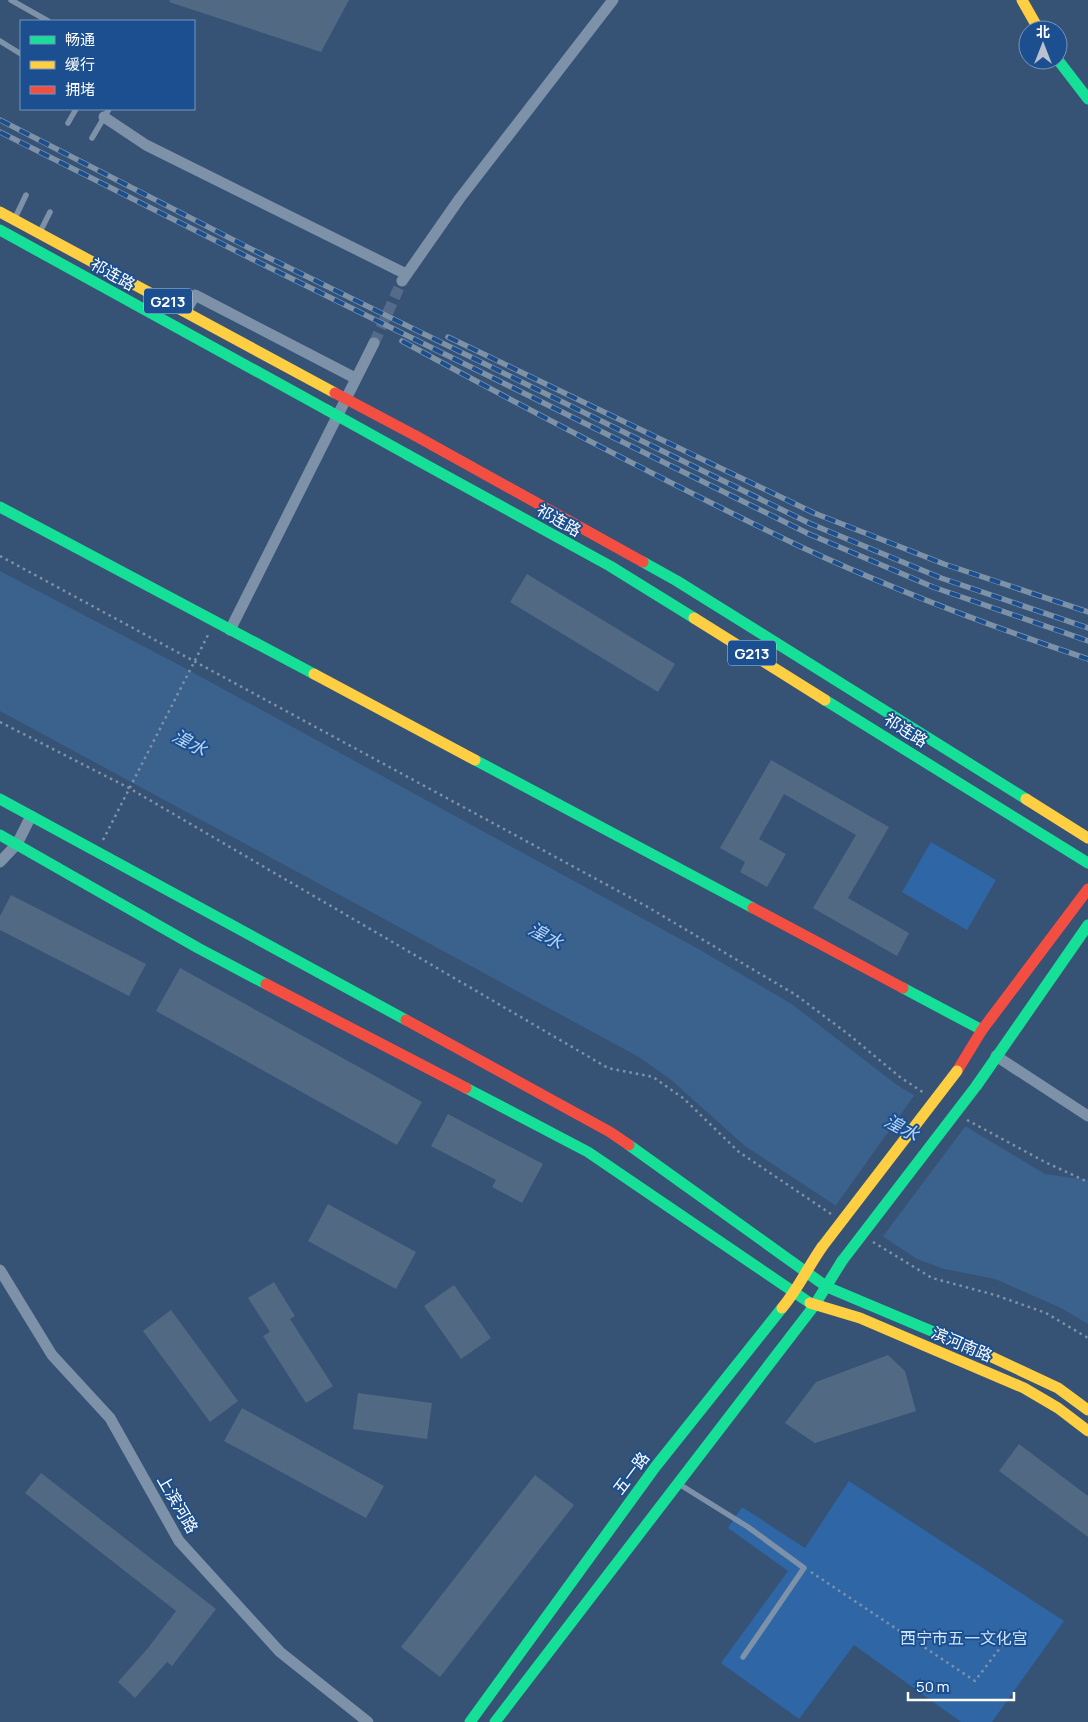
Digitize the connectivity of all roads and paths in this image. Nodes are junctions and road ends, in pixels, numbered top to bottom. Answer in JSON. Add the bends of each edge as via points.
{"nodes":[{"id":1,"x":11,"y":0,"type":"edge"},
{"id":2,"x":613,"y":0,"type":"edge"},
{"id":3,"x":1022,"y":0,"type":"edge"},
{"id":4,"x":46,"y":20,"type":"edge"},
{"id":5,"x":1033,"y":20,"type":"edge"},
{"id":6,"x":0,"y":42,"type":"edge"},
{"id":7,"x":20,"y":53,"type":"edge"},
{"id":8,"x":1066,"y":70,"type":"edge"},
{"id":9,"x":1088,"y":99,"type":"edge"},
{"id":10,"x":75,"y":110,"type":"edge"},
{"id":11,"x":106,"y":113,"type":"edge"},
{"id":12,"x":68,"y":122,"type":"dead end"},
{"id":13,"x":92,"y":138,"type":"dead end"},
{"id":14,"x":26,"y":195,"type":"dead end"},
{"id":15,"x":0,"y":212,"type":"edge"},
{"id":16,"x":50,"y":212,"type":"dead end"},
{"id":17,"x":14,"y":219,"type":"junction"},
{"id":18,"x":3,"y":232,"type":"edge"},
{"id":19,"x":39,"y":233,"type":"junction"},
{"id":20,"x":31,"y":247,"type":"junction"},
{"id":21,"x":186,"y":311,"type":"junction"},
{"id":22,"x":374,"y":343,"type":"tunnel mouth"},
{"id":23,"x":355,"y":378,"type":"junction"},
{"id":24,"x":0,"y":507,"type":"edge"},
{"id":25,"x":0,"y":556,"type":"edge"},
{"id":26,"x":215,"y":623,"type":"junction"},
{"id":27,"x":230,"y":630,"type":"junction"},
{"id":28,"x":195,"y":660,"type":"junction"},
{"id":29,"x":0,"y":722,"type":"edge"},
{"id":30,"x":129,"y":788,"type":"junction"},
{"id":31,"x":0,"y":799,"type":"edge"},
{"id":32,"x":31,"y":816,"type":"junction"},
{"id":33,"x":0,"y":835,"type":"edge"},
{"id":34,"x":1088,"y":838,"type":"edge"},
{"id":35,"x":17,"y":844,"type":"junction"},
{"id":36,"x":96,"y":854,"type":"junction"},
{"id":37,"x":0,"y":862,"type":"edge"},
{"id":38,"x":1088,"y":863,"type":"edge"},
{"id":39,"x":1088,"y":889,"type":"edge"},
{"id":40,"x":1088,"y":925,"type":"edge"},
{"id":41,"x":982,"y":1030,"type":"junction"},
{"id":42,"x":996,"y":1056,"type":"junction"},
{"id":43,"x":931,"y":1097,"type":"dead end"},
{"id":44,"x":1088,"y":1116,"type":"edge"},
{"id":45,"x":962,"y":1117,"type":"dead end"},
{"id":46,"x":1088,"y":1182,"type":"edge"},
{"id":47,"x":837,"y":1218,"type":"dead end"},
{"id":48,"x":870,"y":1240,"type":"dead end"},
{"id":49,"x":0,"y":1270,"type":"edge"},
{"id":50,"x":804,"y":1272,"type":"junction"},
{"id":51,"x":827,"y":1287,"type":"junction"},
{"id":52,"x":794,"y":1294,"type":"junction"},
{"id":53,"x":814,"y":1306,"type":"junction"},
{"id":54,"x":1088,"y":1338,"type":"edge"},
{"id":55,"x":1088,"y":1410,"type":"edge"},
{"id":56,"x":1088,"y":1431,"type":"edge"},
{"id":57,"x":677,"y":1483,"type":"junction"},
{"id":58,"x":804,"y":1568,"type":"junction"},
{"id":59,"x":1009,"y":1636,"type":"dead end"},
{"id":60,"x":743,"y":1657,"type":"dead end"},
{"id":61,"x":368,"y":1722,"type":"edge"},
{"id":62,"x":470,"y":1722,"type":"edge"},
{"id":63,"x":495,"y":1722,"type":"edge"}],
"edges":[{"from":1,"to":4,"type":"lane"},
{"from":2,"to":11,"type":"street","via":[[460,198],[404,277],[146,145]]},
{"from":3,"to":5,"type":"main road"},
{"from":6,"to":7,"type":"lane"},
{"from":8,"to":9,"type":"main road"},
{"from":10,"to":12,"type":"lane"},
{"from":11,"to":13,"type":"lane"},
{"from":14,"to":17,"type":"lane"},
{"from":15,"to":17,"type":"main road","name":"祁连路","number":"G213"},
{"from":16,"to":19,"type":"lane"},
{"from":17,"to":18,"type":"lane"},
{"from":17,"to":19,"type":"main road","name":"祁连路","number":"G213"},
{"from":18,"to":20,"type":"main road","name":"祁连路","number":"G213"},
{"from":19,"to":20,"type":"lane"},
{"from":19,"to":21,"type":"main road","name":"祁连路","number":"G213"},
{"from":20,"to":38,"type":"main road","name":"祁连路","number":"G213","bridge":true,"via":[[610,566]]},
{"from":21,"to":23,"type":"street","via":[[195,295]]},
{"from":21,"to":34,"type":"main road","name":"祁连路","number":"G213","bridge":true,"via":[[677,581]]},
{"from":22,"to":23,"type":"street"},
{"from":23,"to":27,"type":"street"},
{"from":24,"to":26,"type":"main road"},
{"from":25,"to":28,"type":"path"},
{"from":26,"to":27,"type":"main road"},
{"from":26,"to":28,"type":"path"},
{"from":27,"to":41,"type":"main road"},
{"from":28,"to":30,"type":"path"},
{"from":28,"to":43,"type":"path","via":[[655,911],[796,995],[900,1077]]},
{"from":29,"to":30,"type":"path"},
{"from":30,"to":36,"type":"path"},
{"from":30,"to":47,"type":"path","via":[[608,1068],[653,1077],[682,1098],[739,1152]]},
{"from":31,"to":32,"type":"main road"},
{"from":32,"to":35,"type":"street"},
{"from":32,"to":36,"type":"main road"},
{"from":33,"to":35,"type":"main road","name":"滨河南路"},
{"from":35,"to":37,"type":"street"},
{"from":35,"to":52,"type":"main road","name":"滨河南路","via":[[198,948],[588,1152]]},
{"from":36,"to":50,"type":"main road","via":[[610,1132]]},
{"from":39,"to":41,"type":"main road","name":"五一路"},
{"from":40,"to":42,"type":"main road"},
{"from":41,"to":50,"type":"main road","name":"五一路","bridge":true,"via":[[957,1071]]},
{"from":42,"to":44,"type":"street"},
{"from":42,"to":51,"type":"main road","bridge":true,"via":[[842,1261]]},
{"from":45,"to":46,"type":"path"},
{"from":48,"to":54,"type":"path","via":[[932,1278],[1046,1313]]},
{"from":49,"to":61,"type":"street","name":"上滨河路","via":[[52,1354],[110,1418],[179,1541],[280,1652]]},
{"from":50,"to":51,"type":"main road"},
{"from":50,"to":52,"type":"main road","name":"五一路"},
{"from":51,"to":53,"type":"main road"},
{"from":51,"to":55,"type":"main road","via":[[946,1335],[1058,1388]]},
{"from":52,"to":53,"type":"main road","name":"滨河南路"},
{"from":52,"to":62,"type":"main road","name":"五一路","via":[[656,1466]]},
{"from":53,"to":56,"type":"main road","name":"滨河南路","via":[[860,1318],[1024,1388]]},
{"from":53,"to":57,"type":"main road"},
{"from":57,"to":58,"type":"lane","via":[[748,1527]]},
{"from":57,"to":63,"type":"main road"},
{"from":58,"to":59,"type":"path","via":[[975,1681]]},
{"from":58,"to":60,"type":"lane"}]}
